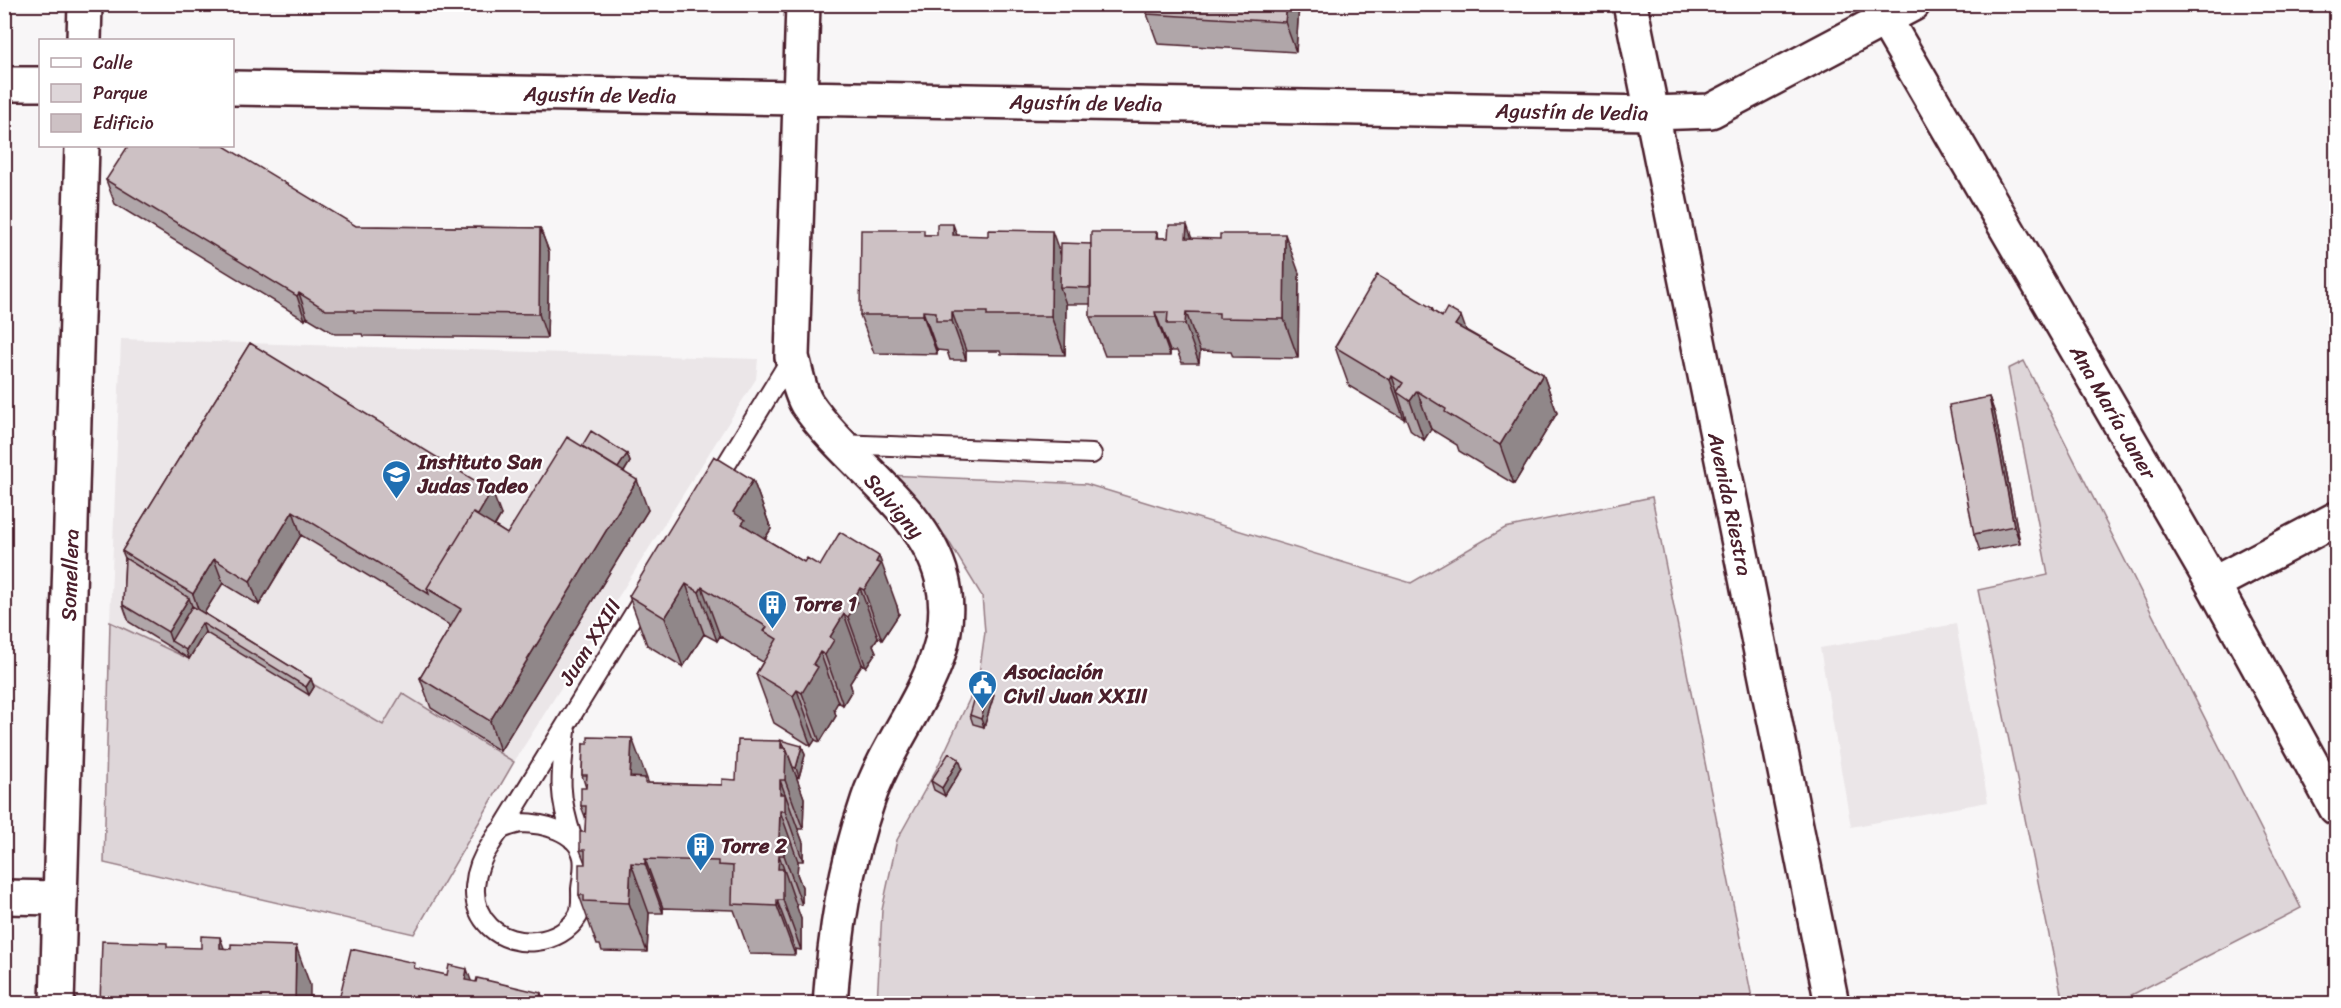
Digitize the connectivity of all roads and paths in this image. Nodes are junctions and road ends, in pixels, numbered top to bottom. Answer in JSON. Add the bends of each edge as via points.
{"nodes":[{"id":1,"x":85,"y":4,"type":"edge"},
{"id":2,"x":803,"y":4,"type":"edge"},
{"id":3,"x":1630,"y":4,"type":"edge"},
{"id":4,"x":1899,"y":12,"type":"edge"},
{"id":5,"x":84,"y":39,"type":"edge"},
{"id":6,"x":4,"y":84,"type":"edge"},
{"id":7,"x":39,"y":84,"type":"edge"},
{"id":8,"x":234,"y":88,"type":"edge"},
{"id":9,"x":798,"y":98,"type":"junction"},
{"id":10,"x":1652,"y":113,"type":"junction"},
{"id":11,"x":82,"y":147,"type":"edge"},
{"id":12,"x":792,"y":357,"type":"junction"},
{"id":13,"x":838,"y":444,"type":"junction"},
{"id":14,"x":1092,"y":454,"type":"dead end"},
{"id":15,"x":705,"y":499,"type":"edge"},
{"id":16,"x":2337,"y":519,"type":"edge"},
{"id":17,"x":654,"y":581,"type":"edge"},
{"id":18,"x":2213,"y":584,"type":"junction"},
{"id":19,"x":567,"y":723,"type":"junction"},
{"id":20,"x":2337,"y":808,"type":"edge"},
{"id":21,"x":502,"y":829,"type":"junction"},
{"id":22,"x":573,"y":840,"type":"junction"},
{"id":23,"x":4,"y":897,"type":"edge"},
{"id":24,"x":60,"y":898,"type":"junction"},
{"id":25,"x":57,"y":1004,"type":"edge"},
{"id":26,"x":830,"y":1004,"type":"edge"},
{"id":27,"x":1832,"y":1004,"type":"edge"}],
"edges":[{"from":1,"to":5,"type":"street"},
{"from":2,"to":9,"type":"street","name":"Salvigny"},
{"from":3,"to":10,"type":"street","name":"Avenida Riestra"},
{"from":4,"to":10,"type":"street","name":"Agustín de Vedia","via":[[1711,111]]},
{"from":4,"to":18,"type":"street","name":"Ana María Janer"},
{"from":6,"to":7,"type":"street"},
{"from":8,"to":9,"type":"street","name":"Agustín de Vedia"},
{"from":9,"to":10,"type":"street","name":"Agustín de Vedia"},
{"from":9,"to":12,"type":"street","name":"Salvigny"},
{"from":10,"to":27,"type":"street","name":"Avenida Riestra"},
{"from":11,"to":24,"type":"street","name":"Somellera"},
{"from":12,"to":13,"type":"street","name":"Salvigny","via":[[806,402]]},
{"from":12,"to":15,"type":"lane"},
{"from":13,"to":14,"type":"lane"},
{"from":13,"to":26,"type":"street","name":"Salvigny","via":[[886,492],[929,545],[942,577],[947,616],[933,671],[869,796],[849,858],[837,916]]},
{"from":16,"to":18,"type":"street"},
{"from":17,"to":19,"type":"lane","name":"Juan XXIII"},
{"from":18,"to":20,"type":"street","name":"Ana María Janer"},
{"from":19,"to":21,"type":"lane","name":"Juan XXIII"},
{"from":19,"to":22,"type":"lane","via":[[559,782]]},
{"from":21,"to":22,"type":"lane","via":[[520,823],[539,823]]},
{"from":21,"to":22,"type":"lane","via":[[483,855],[474,882],[478,913],[491,928],[509,938],[529,942],[549,939],[580,914],[583,856]]},
{"from":23,"to":24,"type":"street"},
{"from":24,"to":25,"type":"street","name":"Somellera"}]}
